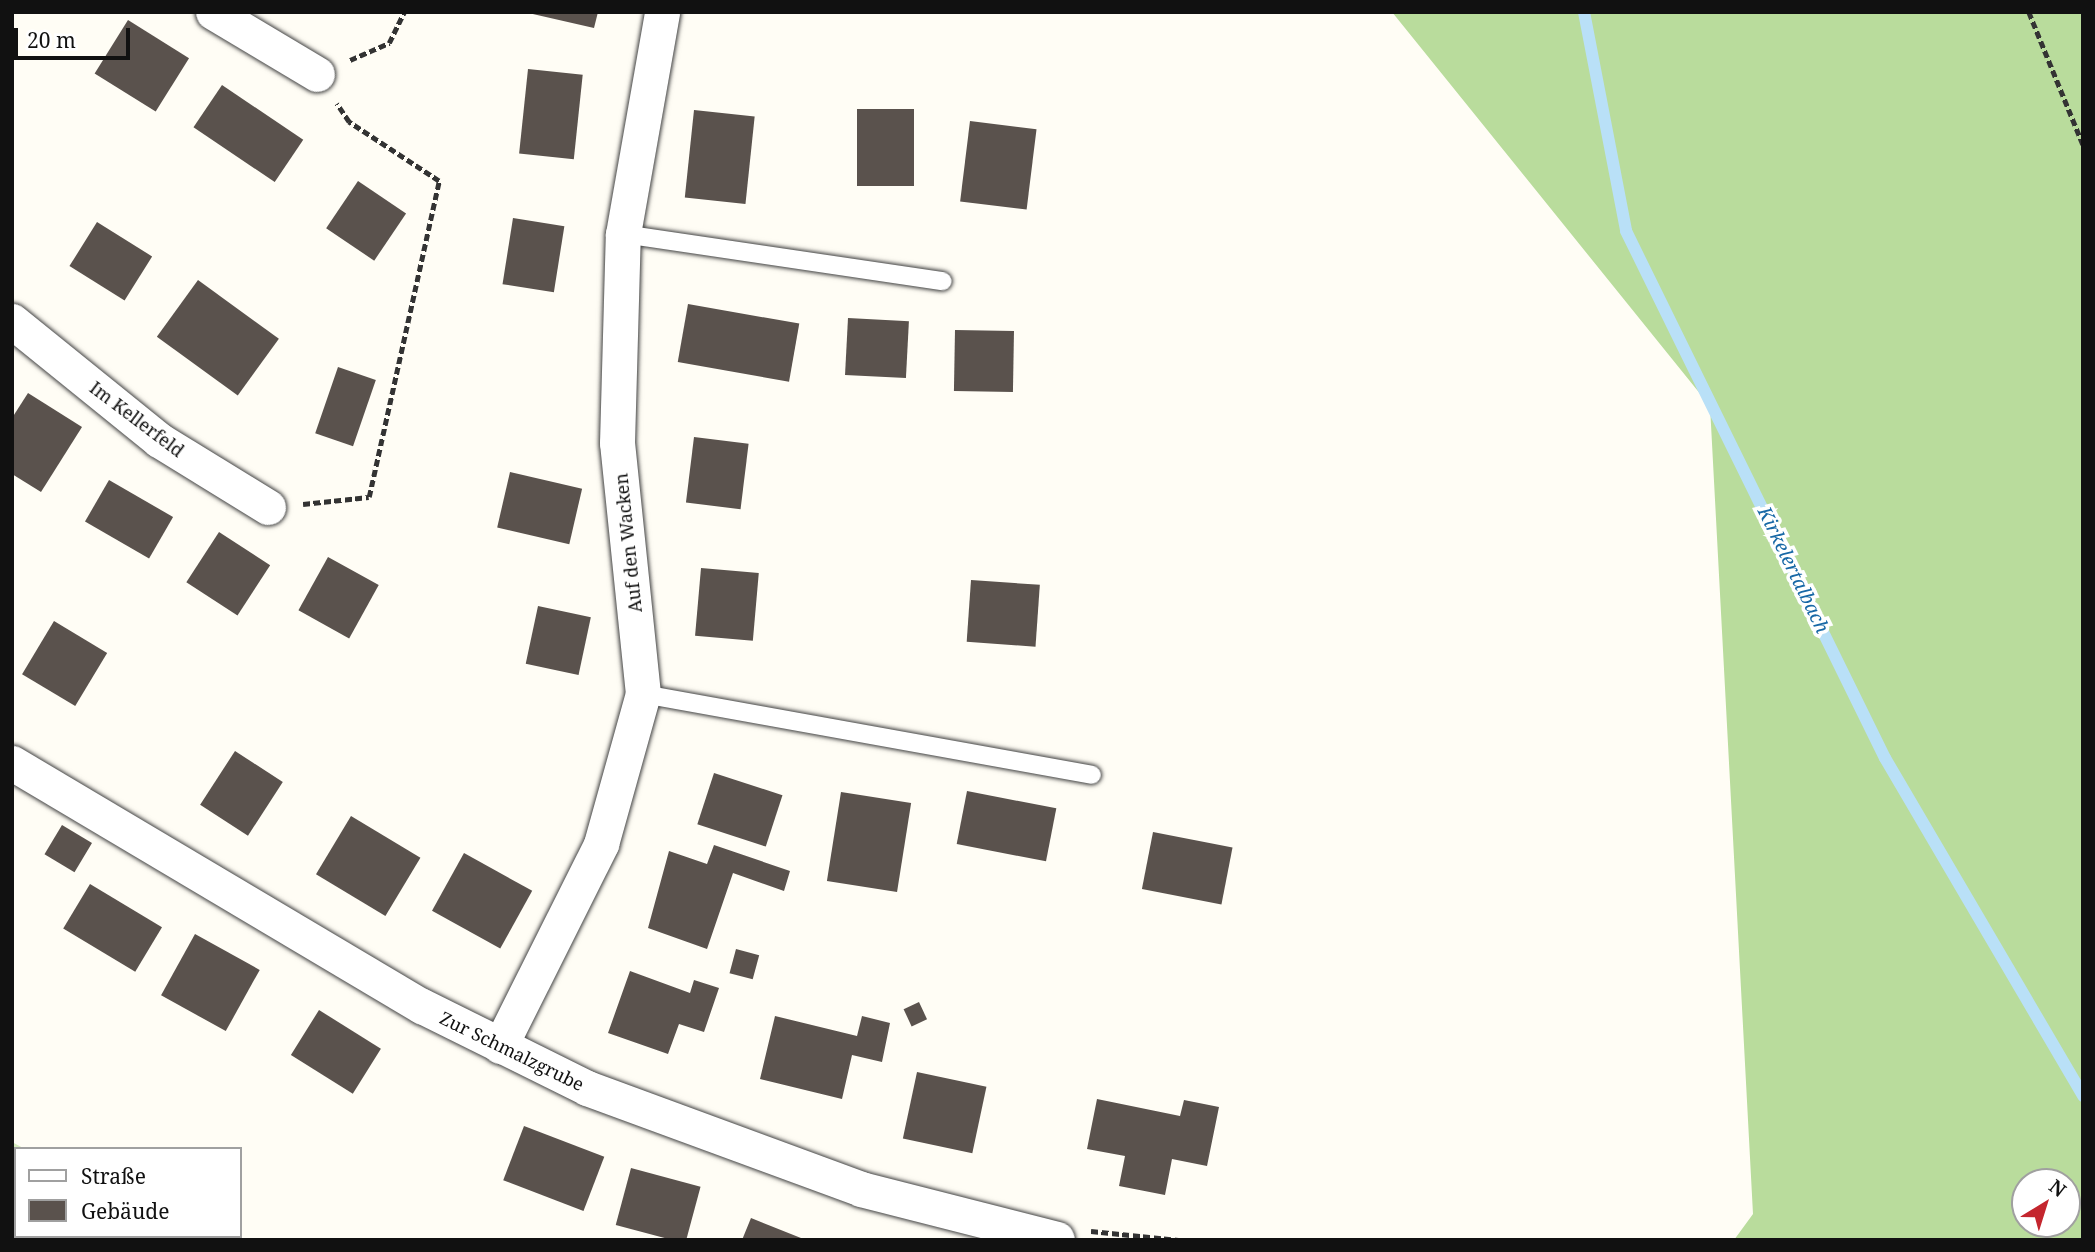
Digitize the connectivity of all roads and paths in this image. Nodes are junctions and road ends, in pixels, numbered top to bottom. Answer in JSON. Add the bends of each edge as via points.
{"nodes":[{"id":1,"x":213,"y":12,"type":"edge"},
{"id":2,"x":404,"y":12,"type":"edge"},
{"id":3,"x":662,"y":12,"type":"edge"},
{"id":4,"x":2029,"y":12,"type":"edge"},
{"id":5,"x":317,"y":74,"type":"junction"},
{"id":6,"x":2083,"y":144,"type":"edge"},
{"id":7,"x":623,"y":234,"type":"junction"},
{"id":8,"x":943,"y":281,"type":"dead end"},
{"id":9,"x":12,"y":321,"type":"edge"},
{"id":10,"x":268,"y":507,"type":"joint"},
{"id":11,"x":643,"y":694,"type":"junction"},
{"id":12,"x":12,"y":762,"type":"edge"},
{"id":13,"x":1092,"y":775,"type":"dead end"},
{"id":14,"x":500,"y":1046,"type":"junction"},
{"id":15,"x":1057,"y":1239,"type":"edge"},
{"id":16,"x":1178,"y":1240,"type":"edge"}],
"edges":[{"from":1,"to":5,"type":"street"},
{"from":2,"to":5,"type":"path","via":[[389,43]]},
{"from":3,"to":7,"type":"street","name":"Auf den Wacken"},
{"from":4,"to":6,"type":"path"},
{"from":5,"to":10,"type":"path","via":[[349,122],[439,181],[369,497]]},
{"from":7,"to":8,"type":"lane"},
{"from":7,"to":11,"type":"street","name":"Auf den Wacken","via":[[617,443]]},
{"from":9,"to":10,"type":"street","name":"Im Kellerfeld","via":[[159,440]]},
{"from":11,"to":13,"type":"lane"},
{"from":11,"to":14,"type":"street","name":"Auf den Wacken","via":[[601,845]]},
{"from":12,"to":14,"type":"street","name":"Zur Schmalzgrube"},
{"from":14,"to":15,"type":"street","name":"Zur Schmalzgrube","via":[[750,1153],[861,1189]]},
{"from":15,"to":16,"type":"path","via":[[1080,1230]]}]}
